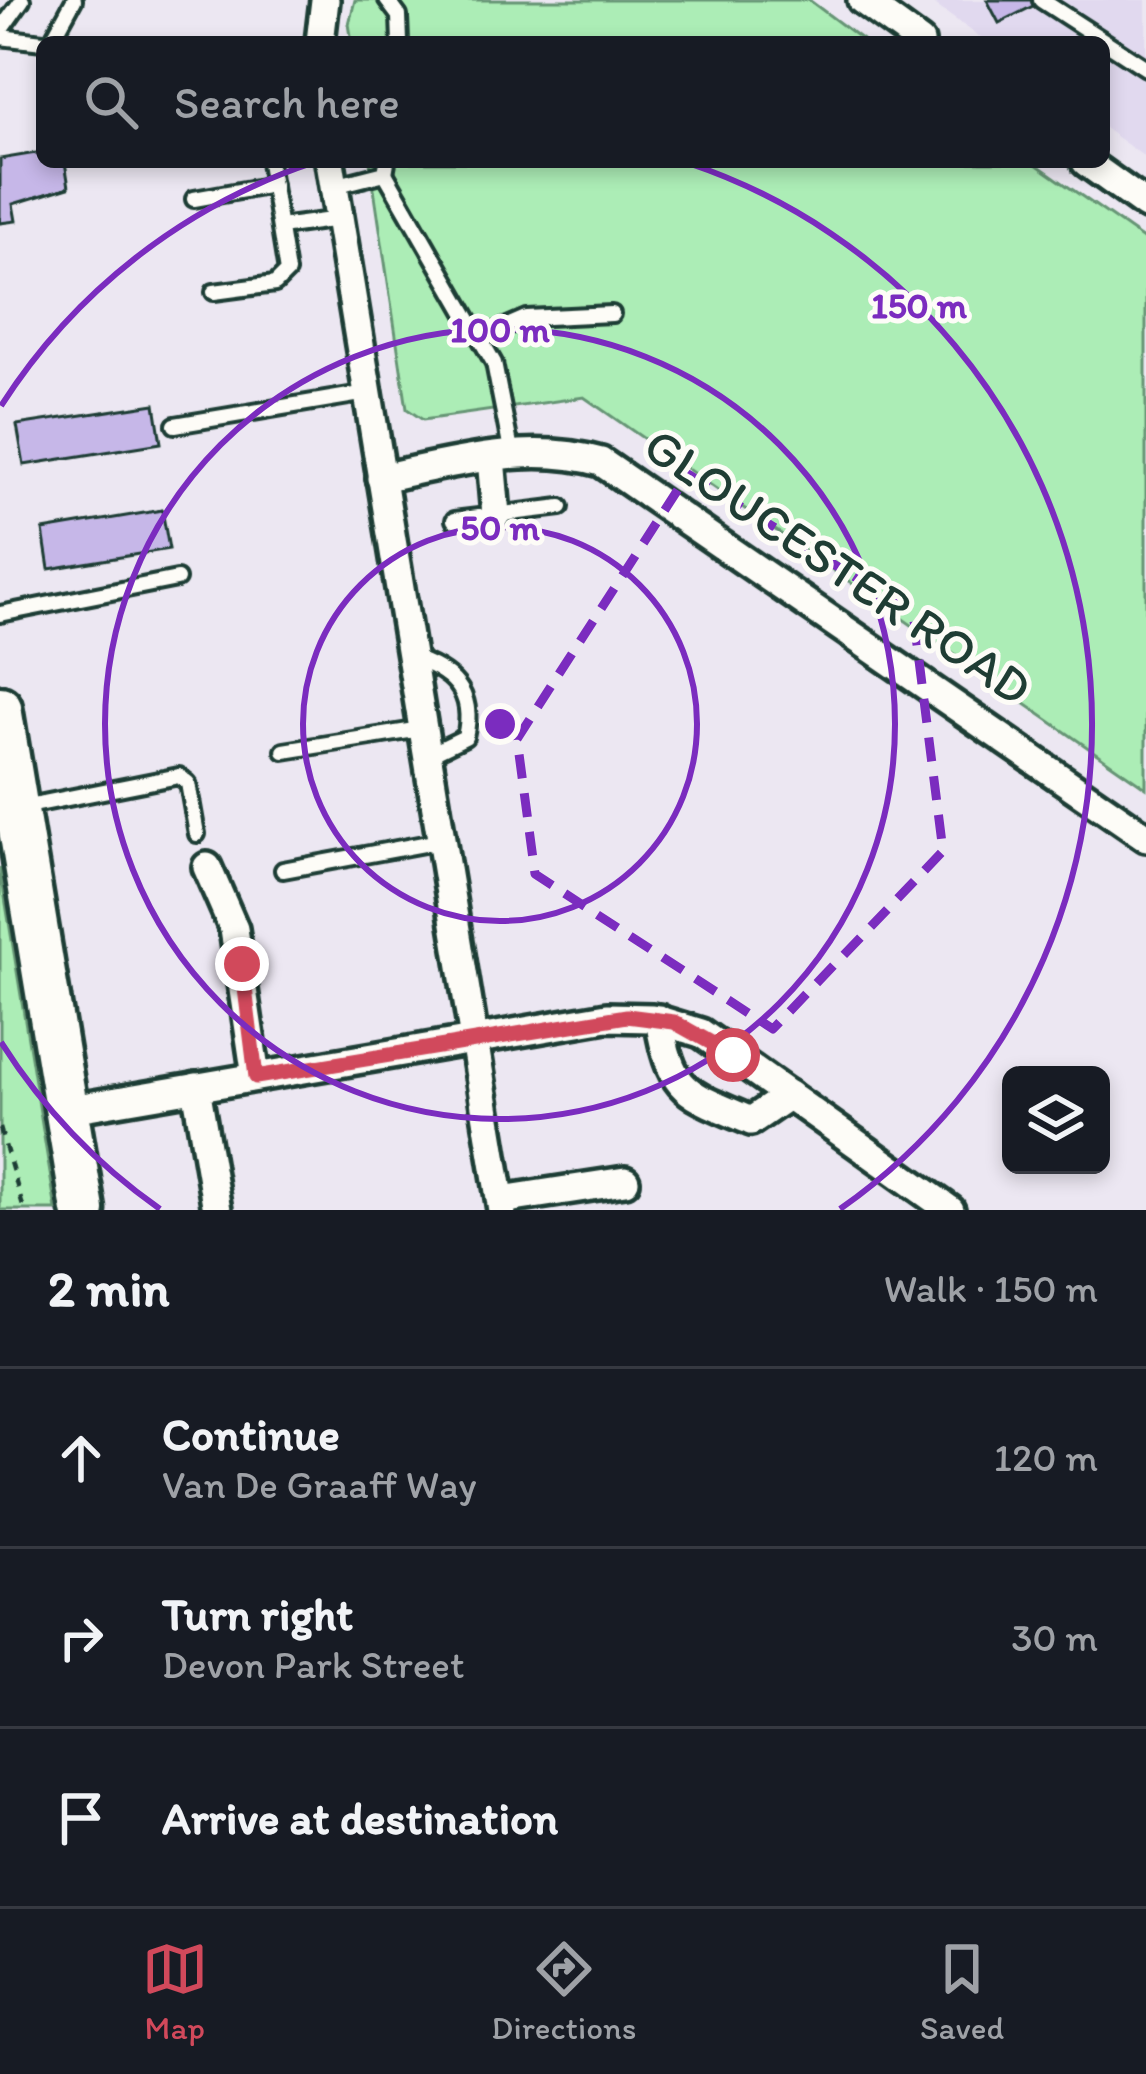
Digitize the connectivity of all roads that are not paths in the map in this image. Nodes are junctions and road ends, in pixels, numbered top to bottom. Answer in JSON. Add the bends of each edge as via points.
{"nodes":[{"id":1,"x":22,"y":0,"type":"edge"},
{"id":2,"x":74,"y":0,"type":"edge"},
{"id":3,"x":325,"y":0,"type":"edge"},
{"id":4,"x":387,"y":0,"type":"edge"},
{"id":5,"x":862,"y":0,"type":"edge"},
{"id":6,"x":1041,"y":0,"type":"edge"},
{"id":7,"x":0,"y":34,"type":"edge"},
{"id":8,"x":51,"y":36,"type":"edge"},
{"id":9,"x":321,"y":36,"type":"edge"},
{"id":10,"x":400,"y":36,"type":"edge"},
{"id":11,"x":912,"y":36,"type":"edge"},
{"id":12,"x":1097,"y":36,"type":"edge"},
{"id":13,"x":36,"y":40,"type":"edge"},
{"id":14,"x":1110,"y":45,"type":"edge"},
{"id":15,"x":1146,"y":68,"type":"edge"},
{"id":16,"x":270,"y":168,"type":"edge"},
{"id":17,"x":386,"y":168,"type":"edge"},
{"id":18,"x":1094,"y":168,"type":"edge"},
{"id":19,"x":332,"y":174,"type":"edge"},
{"id":20,"x":273,"y":185,"type":"junction"},
{"id":21,"x":194,"y":199,"type":"dead end"},
{"id":22,"x":1146,"y":206,"type":"edge"},
{"id":23,"x":339,"y":219,"type":"junction"},
{"id":24,"x":280,"y":227,"type":"junction"},
{"id":25,"x":214,"y":292,"type":"dead end"},
{"id":26,"x":612,"y":314,"type":"dead end"},
{"id":27,"x":482,"y":338,"type":"junction"},
{"id":28,"x":367,"y":393,"type":"junction"},
{"id":29,"x":175,"y":425,"type":"dead end"},
{"id":30,"x":502,"y":456,"type":"junction"},
{"id":31,"x":381,"y":478,"type":"junction"},
{"id":32,"x":561,"y":507,"type":"dead end"},
{"id":33,"x":496,"y":515,"type":"junction"},
{"id":34,"x":454,"y":520,"type":"dead end"},
{"id":35,"x":176,"y":580,"type":"dead end"},
{"id":36,"x":0,"y":614,"type":"edge"},
{"id":37,"x":410,"y":657,"type":"junction"},
{"id":38,"x":0,"y":708,"type":"edge"},
{"id":39,"x":424,"y":742,"type":"junction"},
{"id":40,"x":284,"y":751,"type":"dead end"},
{"id":41,"x":16,"y":808,"type":"junction"},
{"id":42,"x":197,"y":834,"type":"dead end"},
{"id":43,"x":1146,"y":837,"type":"edge"},
{"id":44,"x":440,"y":841,"type":"junction"},
{"id":45,"x":207,"y":867,"type":"dead end"},
{"id":46,"x":283,"y":870,"type":"dead end"},
{"id":47,"x":659,"y":1019,"type":"junction"},
{"id":48,"x":472,"y":1041,"type":"junction"},
{"id":49,"x":256,"y":1077,"type":"junction"},
{"id":50,"x":196,"y":1087,"type":"junction"},
{"id":51,"x":789,"y":1095,"type":"junction"},
{"id":52,"x":65,"y":1110,"type":"junction"},
{"id":53,"x":625,"y":1181,"type":"dead end"},
{"id":54,"x":501,"y":1205,"type":"edge"},
{"id":55,"x":83,"y":1210,"type":"edge"},
{"id":56,"x":217,"y":1210,"type":"edge"},
{"id":57,"x":950,"y":1210,"type":"edge"}],
"edges":[{"from":1,"to":7,"type":"lane"},
{"from":2,"to":8,"type":"lane"},
{"from":3,"to":9,"type":"street"},
{"from":4,"to":10,"type":"lane"},
{"from":5,"to":11,"type":"street"},
{"from":6,"to":12,"type":"lane"},
{"from":7,"to":13,"type":"lane"},
{"from":14,"to":15,"type":"lane"},
{"from":16,"to":20,"type":"lane"},
{"from":17,"to":19,"type":"lane"},
{"from":17,"to":27,"type":"lane"},
{"from":18,"to":22,"type":"street"},
{"from":19,"to":23,"type":"street"},
{"from":20,"to":21,"type":"lane"},
{"from":20,"to":24,"type":"lane"},
{"from":23,"to":24,"type":"lane"},
{"from":23,"to":28,"type":"street"},
{"from":24,"to":25,"type":"lane","via":[[284,278]]},
{"from":26,"to":27,"type":"lane","via":[[526,318]]},
{"from":27,"to":30,"type":"lane","via":[[508,415]]},
{"from":28,"to":29,"type":"lane"},
{"from":28,"to":31,"type":"street"},
{"from":30,"to":31,"type":"street","name":"GLOUCESTER ROAD"},
{"from":30,"to":33,"type":"street"},
{"from":30,"to":43,"type":"street","name":"GLOUCESTER ROAD","via":[[582,457],[630,478]]},
{"from":31,"to":37,"type":"street"},
{"from":32,"to":33,"type":"lane"},
{"from":33,"to":34,"type":"lane"},
{"from":35,"to":36,"type":"lane"},
{"from":37,"to":39,"type":"street"},
{"from":37,"to":39,"type":"lane","via":[[443,667],[466,702],[465,737]]},
{"from":38,"to":41,"type":"main road"},
{"from":39,"to":40,"type":"lane"},
{"from":39,"to":44,"type":"street"},
{"from":41,"to":42,"type":"lane","via":[[179,776],[188,783]]},
{"from":41,"to":52,"type":"main road"},
{"from":44,"to":46,"type":"lane"},
{"from":44,"to":48,"type":"street"},
{"from":45,"to":49,"type":"street","via":[[235,928]]},
{"from":47,"to":48,"type":"street","via":[[607,1018]]},
{"from":47,"to":51,"type":"street","via":[[701,1033]]},
{"from":47,"to":51,"type":"street","via":[[681,1087],[751,1121]]},
{"from":48,"to":49,"type":"street"},
{"from":48,"to":54,"type":"street"},
{"from":49,"to":50,"type":"street"},
{"from":50,"to":52,"type":"street"},
{"from":50,"to":56,"type":"street"},
{"from":51,"to":57,"type":"street"},
{"from":52,"to":55,"type":"main road"},
{"from":53,"to":54,"type":"street"}]}
